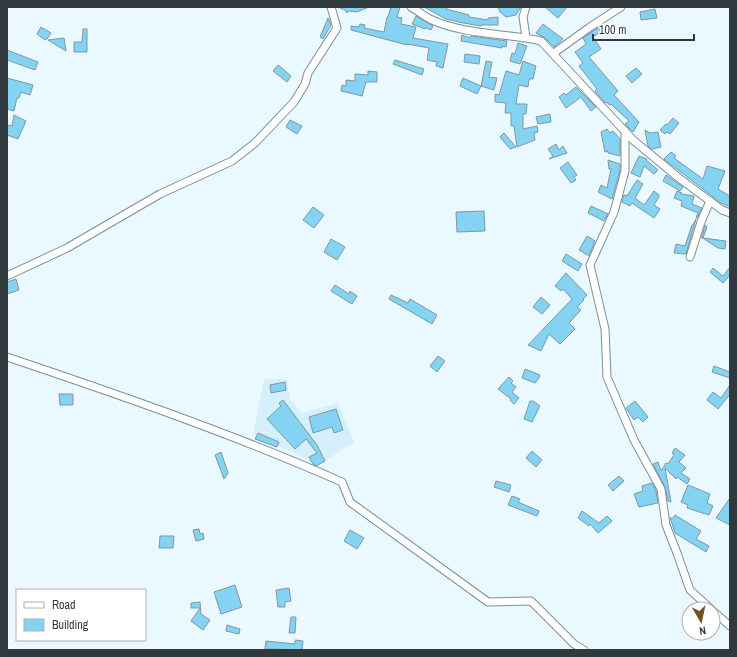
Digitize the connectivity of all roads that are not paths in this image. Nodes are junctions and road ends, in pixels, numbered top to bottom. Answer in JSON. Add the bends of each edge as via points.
{"nodes":[{"id":1,"x":331,"y":7,"type":"edge"},
{"id":2,"x":411,"y":7,"type":"edge"},
{"id":3,"x":526,"y":7,"type":"edge"},
{"id":4,"x":621,"y":7,"type":"edge"},
{"id":5,"x":526,"y":37,"type":"junction"},
{"id":6,"x":554,"y":54,"type":"junction"},
{"id":7,"x":625,"y":132,"type":"junction"},
{"id":8,"x":710,"y":201,"type":"junction"},
{"id":9,"x":730,"y":213,"type":"edge"},
{"id":10,"x":690,"y":257,"type":"dead end"},
{"id":11,"x":7,"y":276,"type":"edge"},
{"id":12,"x":7,"y":357,"type":"edge"},
{"id":13,"x":702,"y":601,"type":"edge"},
{"id":14,"x":721,"y":618,"type":"edge"},
{"id":15,"x":730,"y":626,"type":"edge"},
{"id":16,"x":584,"y":650,"type":"edge"}],
"edges":[{"from":1,"to":11,"type":"street","via":[[337,28],[308,73],[305,84],[294,102],[255,143],[232,162],[160,194],[67,248]]},
{"from":2,"to":5,"type":"street","via":[[432,20],[468,31]]},
{"from":3,"to":5,"type":"street","via":[[523,17]]},
{"from":4,"to":6,"type":"street"},
{"from":5,"to":6,"type":"street","via":[[541,41]]},
{"from":6,"to":7,"type":"street"},
{"from":7,"to":8,"type":"street"},
{"from":7,"to":13,"type":"street","via":[[624,171],[618,198],[590,265],[605,328],[607,377],[634,440],[660,489],[666,525],[690,590]]},
{"from":8,"to":9,"type":"street"},
{"from":8,"to":10,"type":"street"},
{"from":12,"to":16,"type":"street","via":[[150,406],[288,458],[342,482],[350,502],[488,602],[531,601],[574,644]]},
{"from":14,"to":15,"type":"street"}]}
